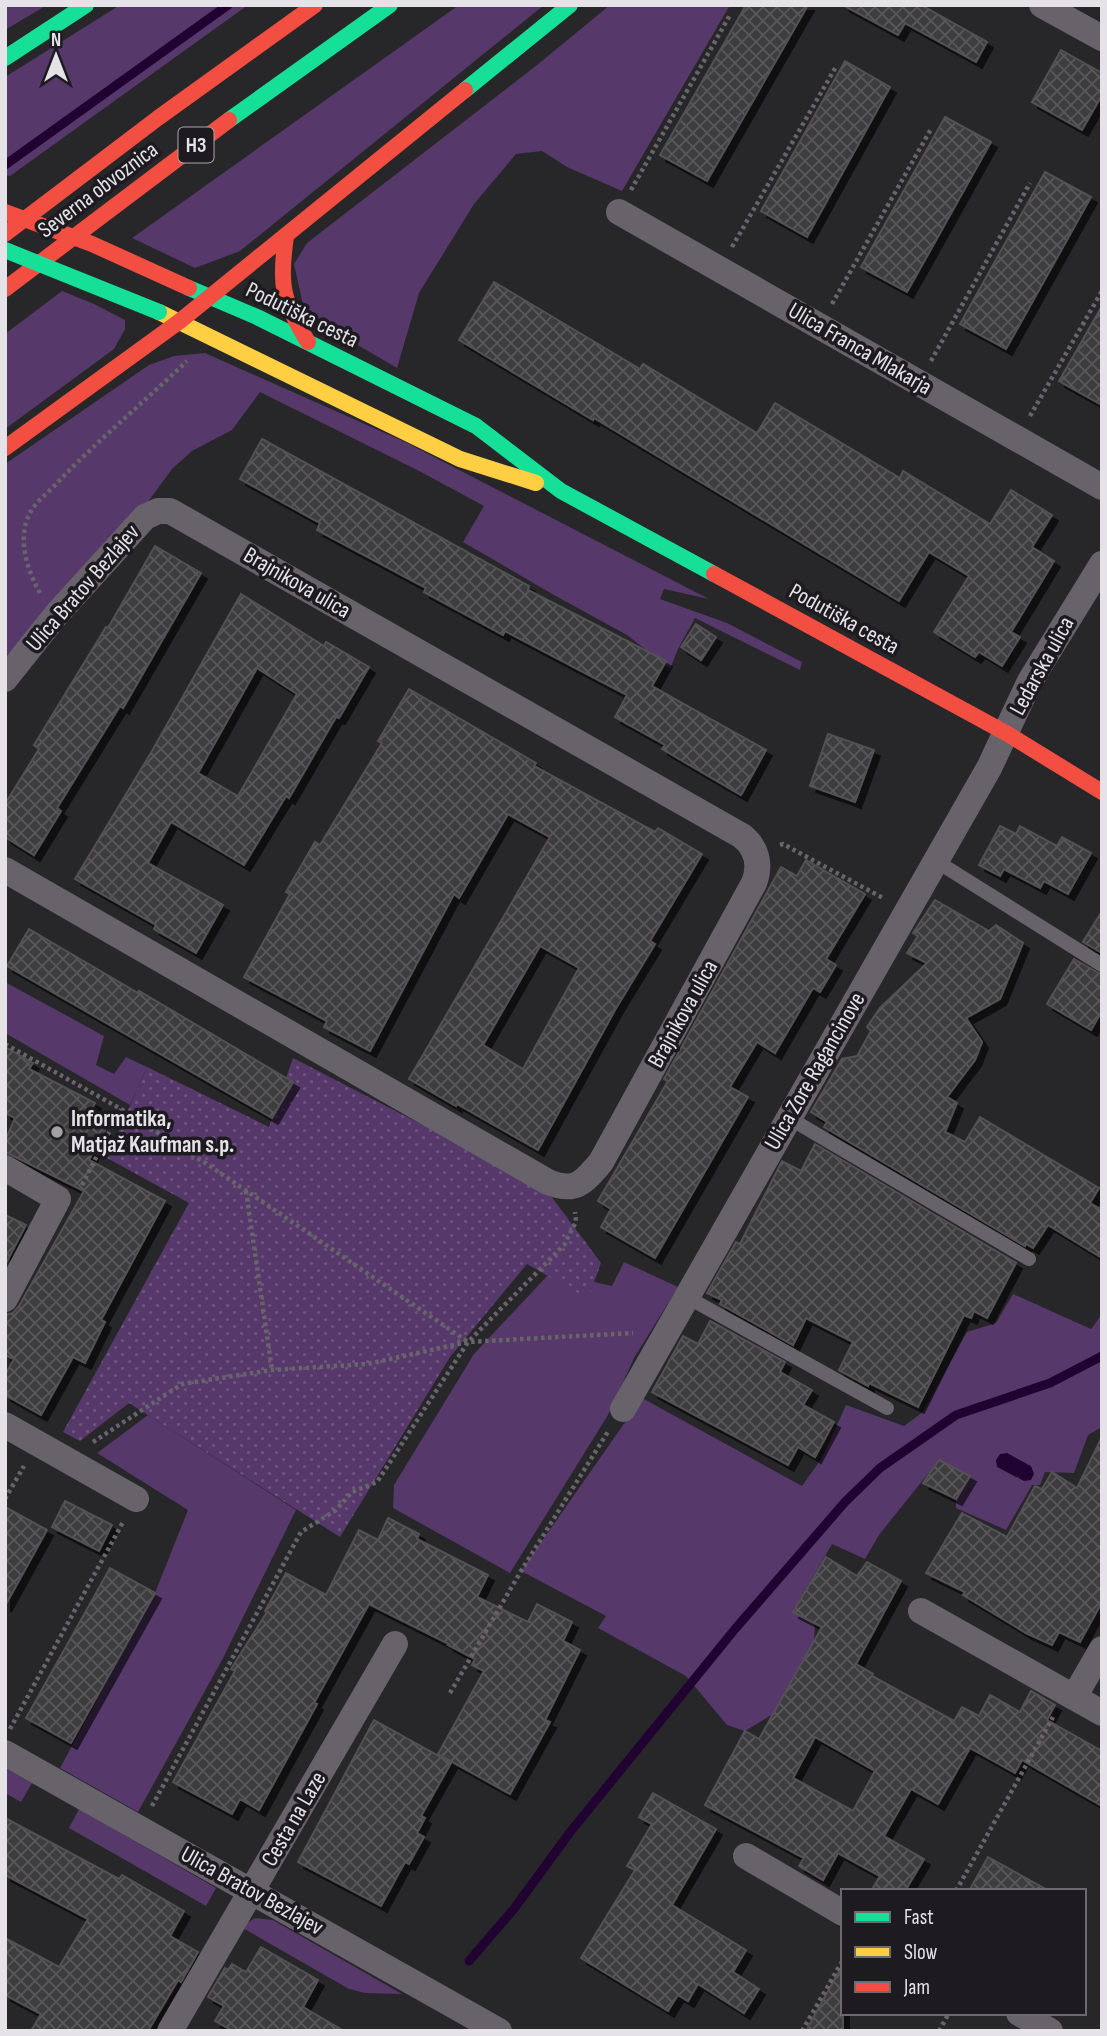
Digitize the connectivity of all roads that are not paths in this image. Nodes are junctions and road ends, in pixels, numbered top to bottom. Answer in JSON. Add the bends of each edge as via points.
{"nodes":[{"id":1,"x":86,"y":5,"type":"edge"},
{"id":2,"x":315,"y":5,"type":"edge"},
{"id":3,"x":390,"y":5,"type":"edge"},
{"id":4,"x":570,"y":5,"type":"edge"},
{"id":5,"x":1042,"y":5,"type":"edge"},
{"id":6,"x":1102,"y":38,"type":"edge"},
{"id":7,"x":5,"y":58,"type":"edge"},
{"id":8,"x":5,"y":212,"type":"edge"},
{"id":9,"x":619,"y":212,"type":"road end"},
{"id":10,"x":5,"y":234,"type":"edge"},
{"id":11,"x":286,"y":236,"type":"junction"},
{"id":12,"x":5,"y":250,"type":"edge"},
{"id":13,"x":5,"y":289,"type":"edge"},
{"id":14,"x":210,"y":297,"type":"junction"},
{"id":15,"x":180,"y":321,"type":"junction"},
{"id":16,"x":308,"y":342,"type":"junction"},
{"id":17,"x":5,"y":448,"type":"edge"},
{"id":18,"x":1102,"y":486,"type":"edge"},
{"id":19,"x":561,"y":491,"type":"junction"},
{"id":20,"x":170,"y":511,"type":"joint"},
{"id":21,"x":1102,"y":564,"type":"edge"},
{"id":22,"x":5,"y":679,"type":"edge"},
{"id":23,"x":1006,"y":733,"type":"junction"},
{"id":24,"x":1102,"y":792,"type":"edge"},
{"id":25,"x":936,"y":861,"type":"junction"},
{"id":26,"x":5,"y":870,"type":"edge"},
{"id":27,"x":1102,"y":965,"type":"edge"},
{"id":28,"x":789,"y":1118,"type":"junction"},
{"id":29,"x":5,"y":1168,"type":"edge"},
{"id":30,"x":1029,"y":1259,"type":"dead end"},
{"id":31,"x":687,"y":1297,"type":"junction"},
{"id":32,"x":5,"y":1299,"type":"edge"},
{"id":33,"x":887,"y":1408,"type":"dead end"},
{"id":34,"x":623,"y":1409,"type":"road end"},
{"id":35,"x":5,"y":1425,"type":"edge"},
{"id":36,"x":136,"y":1499,"type":"road end"},
{"id":37,"x":921,"y":1611,"type":"dead end"},
{"id":38,"x":395,"y":1644,"type":"dead end"},
{"id":39,"x":1102,"y":1649,"type":"edge"},
{"id":40,"x":1070,"y":1695,"type":"junction"},
{"id":41,"x":1102,"y":1713,"type":"edge"},
{"id":42,"x":5,"y":1754,"type":"edge"},
{"id":43,"x":746,"y":1856,"type":"dead end"},
{"id":44,"x":252,"y":1890,"type":"junction"},
{"id":45,"x":841,"y":1912,"type":"edge"},
{"id":46,"x":1022,"y":2015,"type":"edge"},
{"id":47,"x":170,"y":2031,"type":"edge"},
{"id":48,"x":499,"y":2031,"type":"edge"},
{"id":49,"x":1050,"y":2031,"type":"edge"}],
"edges":[{"from":1,"to":7,"type":"main road"},
{"from":2,"to":10,"type":"main road","name":"Severna obvoznica","number":"H3"},
{"from":3,"to":13,"type":"main road","name":"Severna obvoznica","number":"H3"},
{"from":4,"to":11,"type":"main road"},
{"from":5,"to":6,"type":"street"},
{"from":8,"to":14,"type":"main road","name":"Podutiška cesta","bridge":true,"via":[[92,244]]},
{"from":9,"to":18,"type":"street","name":"Ulica Franca Mlakarja"},
{"from":11,"to":14,"type":"main road"},
{"from":11,"to":16,"type":"main road","via":[[281,288]]},
{"from":12,"to":15,"type":"main road","name":"Podutiška cesta","bridge":true},
{"from":14,"to":15,"type":"main road"},
{"from":14,"to":16,"type":"main road","name":"Podutiška cesta"},
{"from":15,"to":17,"type":"main road"},
{"from":15,"to":19,"type":"main road","name":"Podutiška cesta","via":[[460,459]]},
{"from":16,"to":19,"type":"main road","name":"Podutiška cesta","via":[[476,426]]},
{"from":19,"to":23,"type":"main road","name":"Podutiška cesta"},
{"from":20,"to":22,"type":"street","name":"Ulica Bratov Bezlajev","via":[[145,517]]},
{"from":20,"to":26,"type":"street","name":"Brajnikova ulica","via":[[742,836],[757,856],[754,883],[601,1162],[585,1181],[563,1188]]},
{"from":21,"to":23,"type":"street","name":"Ledarska ulica","via":[[1030,681]]},
{"from":23,"to":24,"type":"main road","name":"Podutiška cesta"},
{"from":23,"to":25,"type":"street","name":"Ulica Zore Ragancinove"},
{"from":25,"to":27,"type":"lane"},
{"from":25,"to":28,"type":"street","name":"Ulica Zore Ragancinove"},
{"from":28,"to":30,"type":"lane"},
{"from":28,"to":31,"type":"street","name":"Ulica Zore Ragancinove"},
{"from":29,"to":32,"type":"street","via":[[58,1199]]},
{"from":31,"to":33,"type":"lane"},
{"from":31,"to":34,"type":"street","name":"Ulica Zore Ragancinove"},
{"from":35,"to":36,"type":"street"},
{"from":37,"to":40,"type":"street"},
{"from":38,"to":44,"type":"street","name":"Cesta na Laze"},
{"from":39,"to":40,"type":"street"},
{"from":40,"to":41,"type":"street"},
{"from":42,"to":44,"type":"street","name":"Ulica Bratov Bezlajev"},
{"from":43,"to":45,"type":"street"},
{"from":44,"to":47,"type":"street","name":"Cesta na Laze"},
{"from":44,"to":48,"type":"street","name":"Ulica Bratov Bezlajev"},
{"from":46,"to":49,"type":"street"}]}
